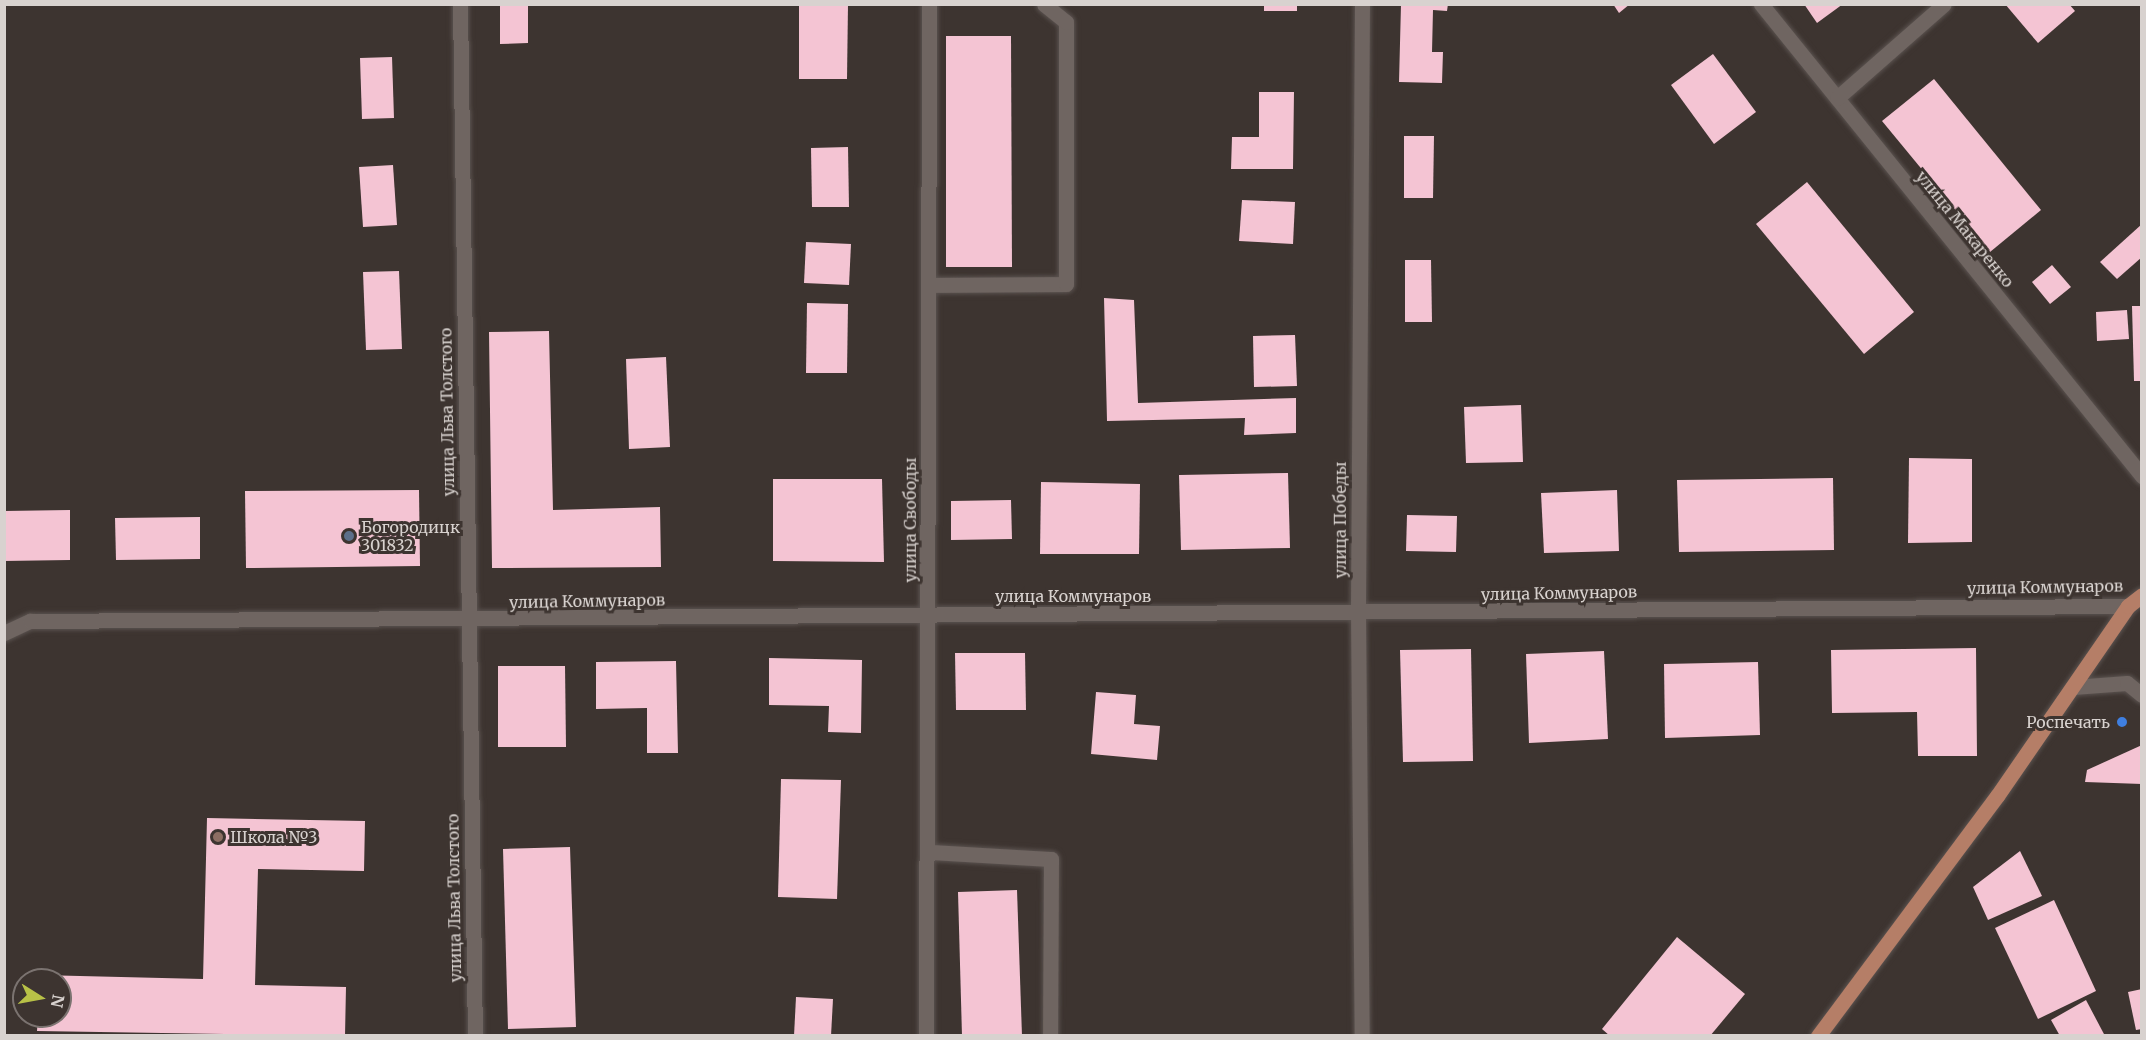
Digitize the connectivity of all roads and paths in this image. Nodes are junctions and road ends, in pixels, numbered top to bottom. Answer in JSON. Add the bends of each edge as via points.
{"nodes":[{"id":1,"x":460,"y":4,"type":"edge"},
{"id":2,"x":929,"y":4,"type":"edge"},
{"id":3,"x":1044,"y":4,"type":"edge"},
{"id":4,"x":1362,"y":4,"type":"edge"},
{"id":5,"x":1761,"y":4,"type":"edge"},
{"id":6,"x":1944,"y":4,"type":"edge"},
{"id":7,"x":1837,"y":98,"type":"junction"},
{"id":8,"x":928,"y":285,"type":"junction"},
{"id":9,"x":2142,"y":476,"type":"edge"},
{"id":10,"x":2142,"y":595,"type":"edge"},
{"id":11,"x":2128,"y":606,"type":"junction"},
{"id":12,"x":1358,"y":612,"type":"junction"},
{"id":13,"x":927,"y":614,"type":"junction"},
{"id":14,"x":468,"y":621,"type":"junction"},
{"id":15,"x":4,"y":633,"type":"edge"},
{"id":16,"x":2073,"y":687,"type":"junction"},
{"id":17,"x":2142,"y":695,"type":"edge"},
{"id":18,"x":930,"y":852,"type":"junction"},
{"id":19,"x":475,"y":1035,"type":"edge"},
{"id":20,"x":926,"y":1035,"type":"edge"},
{"id":21,"x":1050,"y":1035,"type":"edge"},
{"id":22,"x":1362,"y":1035,"type":"edge"},
{"id":23,"x":1818,"y":1035,"type":"edge"}],
"edges":[{"from":1,"to":14,"type":"street","name":"улица Льва Толстого"},
{"from":2,"to":8,"type":"street","name":"улица Свободы"},
{"from":3,"to":8,"type":"street","via":[[1066,22],[1066,284]]},
{"from":4,"to":12,"type":"street","name":"улица Победы"},
{"from":5,"to":7,"type":"street","name":"улица Макаренко"},
{"from":6,"to":7,"type":"street"},
{"from":7,"to":9,"type":"street","name":"улица Макаренко"},
{"from":8,"to":13,"type":"street","name":"улица Свободы"},
{"from":10,"to":11,"type":"main road","name":"улица Коммунаров"},
{"from":11,"to":12,"type":"street","name":"улица Коммунаров"},
{"from":11,"to":16,"type":"main road"},
{"from":12,"to":13,"type":"street","name":"улица Коммунаров"},
{"from":12,"to":22,"type":"street","name":"улица Победы"},
{"from":13,"to":14,"type":"street","name":"улица Коммунаров"},
{"from":13,"to":18,"type":"street","name":"улица Свободы"},
{"from":14,"to":15,"type":"street","name":"улица Коммунаров","via":[[30,621]]},
{"from":14,"to":19,"type":"street","name":"улица Льва Толстого"},
{"from":16,"to":17,"type":"street","via":[[2127,683]]},
{"from":16,"to":23,"type":"main road"},
{"from":18,"to":20,"type":"street","name":"улица Свободы"},
{"from":18,"to":21,"type":"street","via":[[1051,859]]}]}
